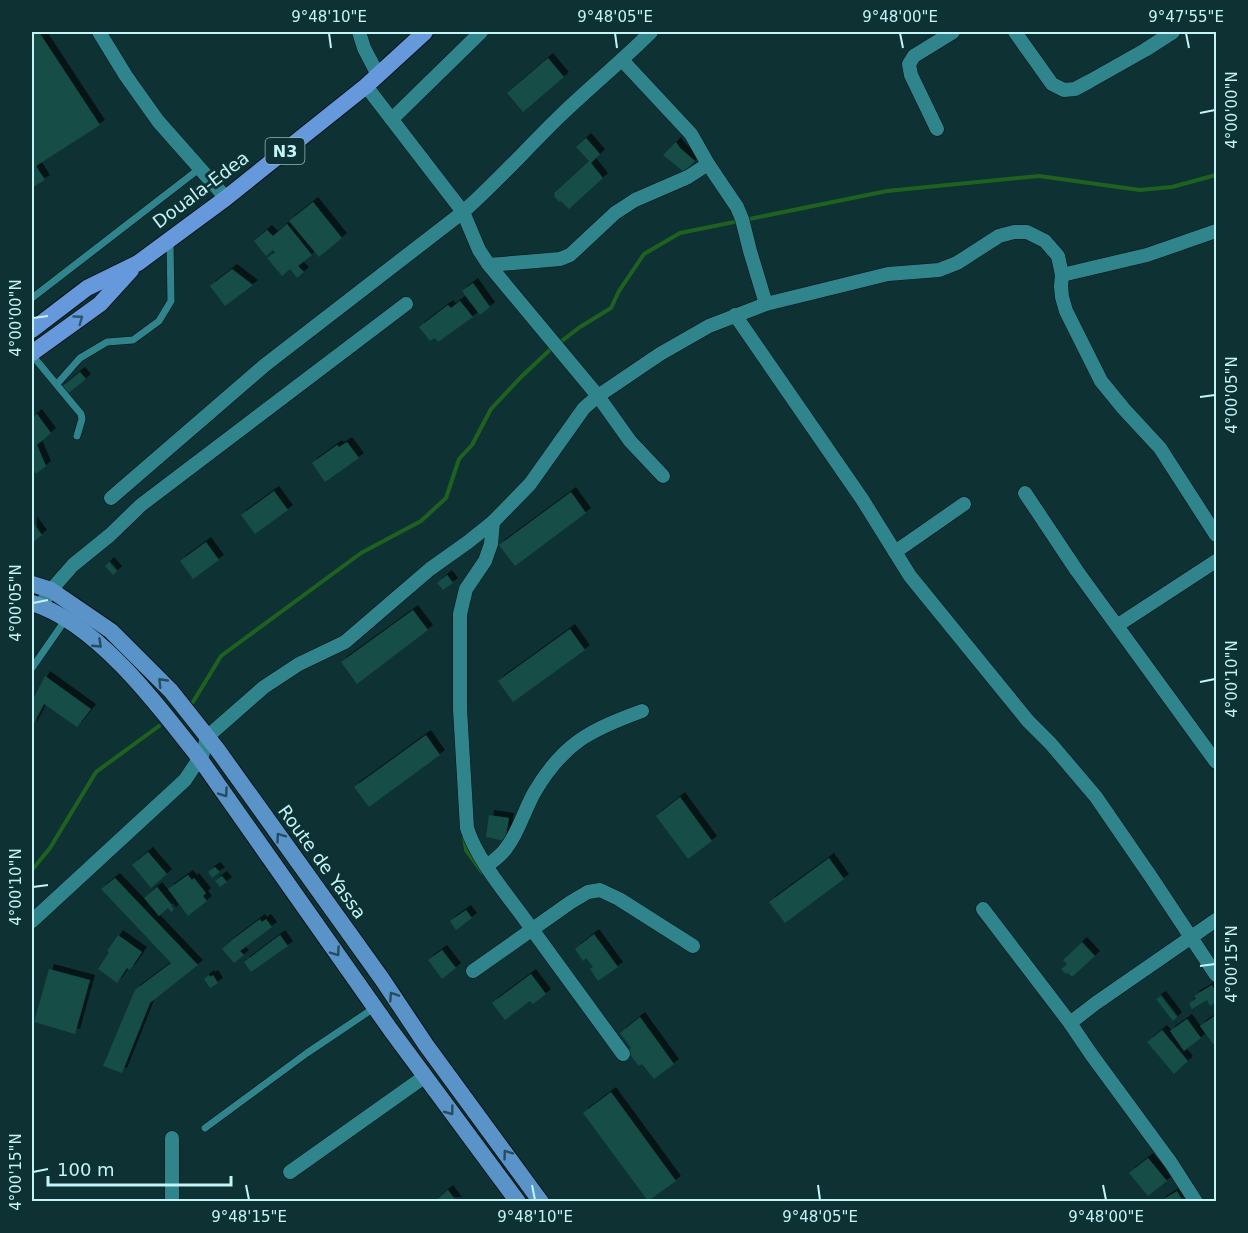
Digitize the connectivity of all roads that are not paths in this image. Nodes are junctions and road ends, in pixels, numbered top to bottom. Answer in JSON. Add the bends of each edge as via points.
{"nodes":[{"id":1,"x":99,"y":32,"type":"edge"},
{"id":2,"x":359,"y":32,"type":"edge"},
{"id":3,"x":425,"y":32,"type":"edge"},
{"id":4,"x":481,"y":32,"type":"edge"},
{"id":5,"x":651,"y":32,"type":"edge"},
{"id":6,"x":952,"y":32,"type":"edge"},
{"id":7,"x":1015,"y":32,"type":"edge"},
{"id":8,"x":1173,"y":32,"type":"edge"},
{"id":9,"x":622,"y":60,"type":"junction"},
{"id":10,"x":372,"y":80,"type":"junction"},
{"id":11,"x":392,"y":119,"type":"junction"},
{"id":12,"x":937,"y":129,"type":"dead end"},
{"id":13,"x":708,"y":164,"type":"junction"},
{"id":14,"x":199,"y":169,"type":"junction"},
{"id":15,"x":226,"y":198,"type":"junction"},
{"id":16,"x":463,"y":212,"type":"junction"},
{"id":17,"x":1216,"y":231,"type":"edge"},
{"id":18,"x":170,"y":239,"type":"junction"},
{"id":19,"x":138,"y":262,"type":"junction"},
{"id":20,"x":489,"y":265,"type":"junction"},
{"id":21,"x":1062,"y":275,"type":"junction"},
{"id":22,"x":32,"y":297,"type":"edge"},
{"id":23,"x":406,"y":304,"type":"dead end"},
{"id":24,"x":766,"y":304,"type":"junction"},
{"id":25,"x":735,"y":315,"type":"junction"},
{"id":26,"x":32,"y":330,"type":"edge"},
{"id":27,"x":32,"y":354,"type":"edge"},
{"id":28,"x":57,"y":384,"type":"junction"},
{"id":29,"x":598,"y":396,"type":"junction"},
{"id":30,"x":77,"y":436,"type":"dead end"},
{"id":31,"x":663,"y":476,"type":"dead end"},
{"id":32,"x":1025,"y":493,"type":"dead end"},
{"id":33,"x":111,"y":498,"type":"dead end"},
{"id":34,"x":964,"y":504,"type":"dead end"},
{"id":35,"x":493,"y":522,"type":"junction"},
{"id":36,"x":1216,"y":535,"type":"edge"},
{"id":37,"x":895,"y":552,"type":"junction"},
{"id":38,"x":1216,"y":561,"type":"edge"},
{"id":39,"x":32,"y":584,"type":"edge"},
{"id":40,"x":51,"y":590,"type":"junction"},
{"id":41,"x":36,"y":604,"type":"edge"},
{"id":42,"x":66,"y":619,"type":"junction"},
{"id":43,"x":1118,"y":625,"type":"junction"},
{"id":44,"x":32,"y":668,"type":"edge"},
{"id":45,"x":642,"y":711,"type":"dead end"},
{"id":46,"x":207,"y":737,"type":"junction"},
{"id":47,"x":200,"y":759,"type":"junction"},
{"id":48,"x":1216,"y":762,"type":"edge"},
{"id":49,"x":487,"y":866,"type":"junction"},
{"id":50,"x":983,"y":909,"type":"dead end"},
{"id":51,"x":1216,"y":920,"type":"edge"},
{"id":52,"x":32,"y":921,"type":"edge"},
{"id":53,"x":532,"y":928,"type":"junction"},
{"id":54,"x":1192,"y":938,"type":"junction"},
{"id":55,"x":693,"y":946,"type":"dead end"},
{"id":56,"x":473,"y":972,"type":"dead end"},
{"id":57,"x":1216,"y":975,"type":"edge"},
{"id":58,"x":375,"y":1007,"type":"junction"},
{"id":59,"x":408,"y":1018,"type":"junction"},
{"id":60,"x":1070,"y":1023,"type":"junction"},
{"id":61,"x":390,"y":1029,"type":"junction"},
{"id":62,"x":623,"y":1054,"type":"dead end"},
{"id":63,"x":424,"y":1077,"type":"junction"},
{"id":64,"x":205,"y":1128,"type":"dead end"},
{"id":65,"x":172,"y":1138,"type":"dead end"},
{"id":66,"x":290,"y":1172,"type":"dead end"},
{"id":67,"x":172,"y":1202,"type":"edge"},
{"id":68,"x":518,"y":1202,"type":"edge"},
{"id":69,"x":541,"y":1202,"type":"edge"},
{"id":70,"x":1196,"y":1202,"type":"edge"}],
"edges":[{"from":1,"to":14,"type":"street","via":[[158,121]]},
{"from":2,"to":10,"type":"street"},
{"from":3,"to":10,"type":"highway","name":"Douala-Edea","number":"N3"},
{"from":4,"to":11,"type":"street"},
{"from":5,"to":9,"type":"street"},
{"from":6,"to":12,"type":"street","via":[[914,56],[909,64]]},
{"from":7,"to":8,"type":"street","via":[[1052,84],[1064,90],[1090,81]]},
{"from":9,"to":13,"type":"street","via":[[691,134]]},
{"from":9,"to":16,"type":"street"},
{"from":10,"to":11,"type":"street"},
{"from":10,"to":15,"type":"highway","name":"Douala-Edea","number":"N3"},
{"from":11,"to":16,"type":"street"},
{"from":13,"to":20,"type":"street","via":[[635,200],[560,260]]},
{"from":13,"to":24,"type":"street","via":[[742,219]]},
{"from":14,"to":15,"type":"street"},
{"from":14,"to":22,"type":"lane"},
{"from":15,"to":18,"type":"highway","name":"Douala-Edea","number":"N3"},
{"from":16,"to":20,"type":"street"},
{"from":16,"to":33,"type":"street","via":[[265,365]]},
{"from":17,"to":21,"type":"street","via":[[1147,255]]},
{"from":18,"to":19,"type":"highway","name":"Douala-Edea","number":"N3"},
{"from":18,"to":28,"type":"lane","via":[[171,302],[159,321],[133,340],[107,342],[80,358]]},
{"from":19,"to":26,"type":"highway","name":"Douala-Edea","number":"N3","via":[[87,288]]},
{"from":27,"to":19,"type":"highway","name":"Douala-Edea","number":"N3","one_way":true,"via":[[100,304]]},
{"from":20,"to":29,"type":"street"},
{"from":21,"to":24,"type":"street","via":[[1058,256],[1045,241],[1027,232],[1014,231],[939,270],[888,274]]},
{"from":21,"to":36,"type":"street","via":[[1066,311],[1101,381],[1160,448]]},
{"from":23,"to":40,"type":"street","via":[[141,505],[73,565]]},
{"from":24,"to":25,"type":"street"},
{"from":25,"to":29,"type":"street","via":[[660,354]]},
{"from":25,"to":37,"type":"street"},
{"from":27,"to":28,"type":"lane"},
{"from":28,"to":30,"type":"lane","via":[[81,414]]},
{"from":29,"to":31,"type":"street","via":[[630,441]]},
{"from":29,"to":35,"type":"street","via":[[584,408],[530,484]]},
{"from":32,"to":43,"type":"street"},
{"from":34,"to":37,"type":"street"},
{"from":35,"to":46,"type":"street","via":[[430,569],[345,642],[299,664],[264,687]]},
{"from":35,"to":49,"type":"street","via":[[485,561],[466,589],[460,614],[460,709],[467,828]]},
{"from":37,"to":54,"type":"street","via":[[909,576],[952,629],[1096,797]]},
{"from":38,"to":43,"type":"street"},
{"from":39,"to":40,"type":"main road","name":"Route de Yassa"},
{"from":40,"to":41,"type":"street"},
{"from":46,"to":40,"type":"main road","name":"Route de Yassa","one_way":true,"via":[[171,692],[111,632]]},
{"from":41,"to":42,"type":"main road"},
{"from":42,"to":44,"type":"lane"},
{"from":42,"to":47,"type":"main road","one_way":true,"via":[[92,638],[136,681]]},
{"from":43,"to":48,"type":"street"},
{"from":45,"to":49,"type":"street","via":[[607,724],[566,750],[533,795],[506,850]]},
{"from":46,"to":47,"type":"street"},
{"from":59,"to":46,"type":"main road","name":"Route de Yassa","one_way":true},
{"from":47,"to":52,"type":"street","via":[[185,780]]},
{"from":47,"to":58,"type":"main road","one_way":true},
{"from":49,"to":53,"type":"street"},
{"from":50,"to":60,"type":"street"},
{"from":51,"to":54,"type":"street"},
{"from":53,"to":55,"type":"street","via":[[588,892],[600,890]]},
{"from":53,"to":56,"type":"street"},
{"from":53,"to":62,"type":"street"},
{"from":54,"to":57,"type":"street"},
{"from":54,"to":60,"type":"street"},
{"from":58,"to":61,"type":"main road"},
{"from":58,"to":64,"type":"lane"},
{"from":59,"to":61,"type":"main road"},
{"from":69,"to":59,"type":"main road","name":"Route de Yassa","one_way":true},
{"from":60,"to":70,"type":"street"},
{"from":61,"to":63,"type":"main road"},
{"from":63,"to":66,"type":"street"},
{"from":63,"to":68,"type":"main road","one_way":true},
{"from":65,"to":67,"type":"street"}]}
